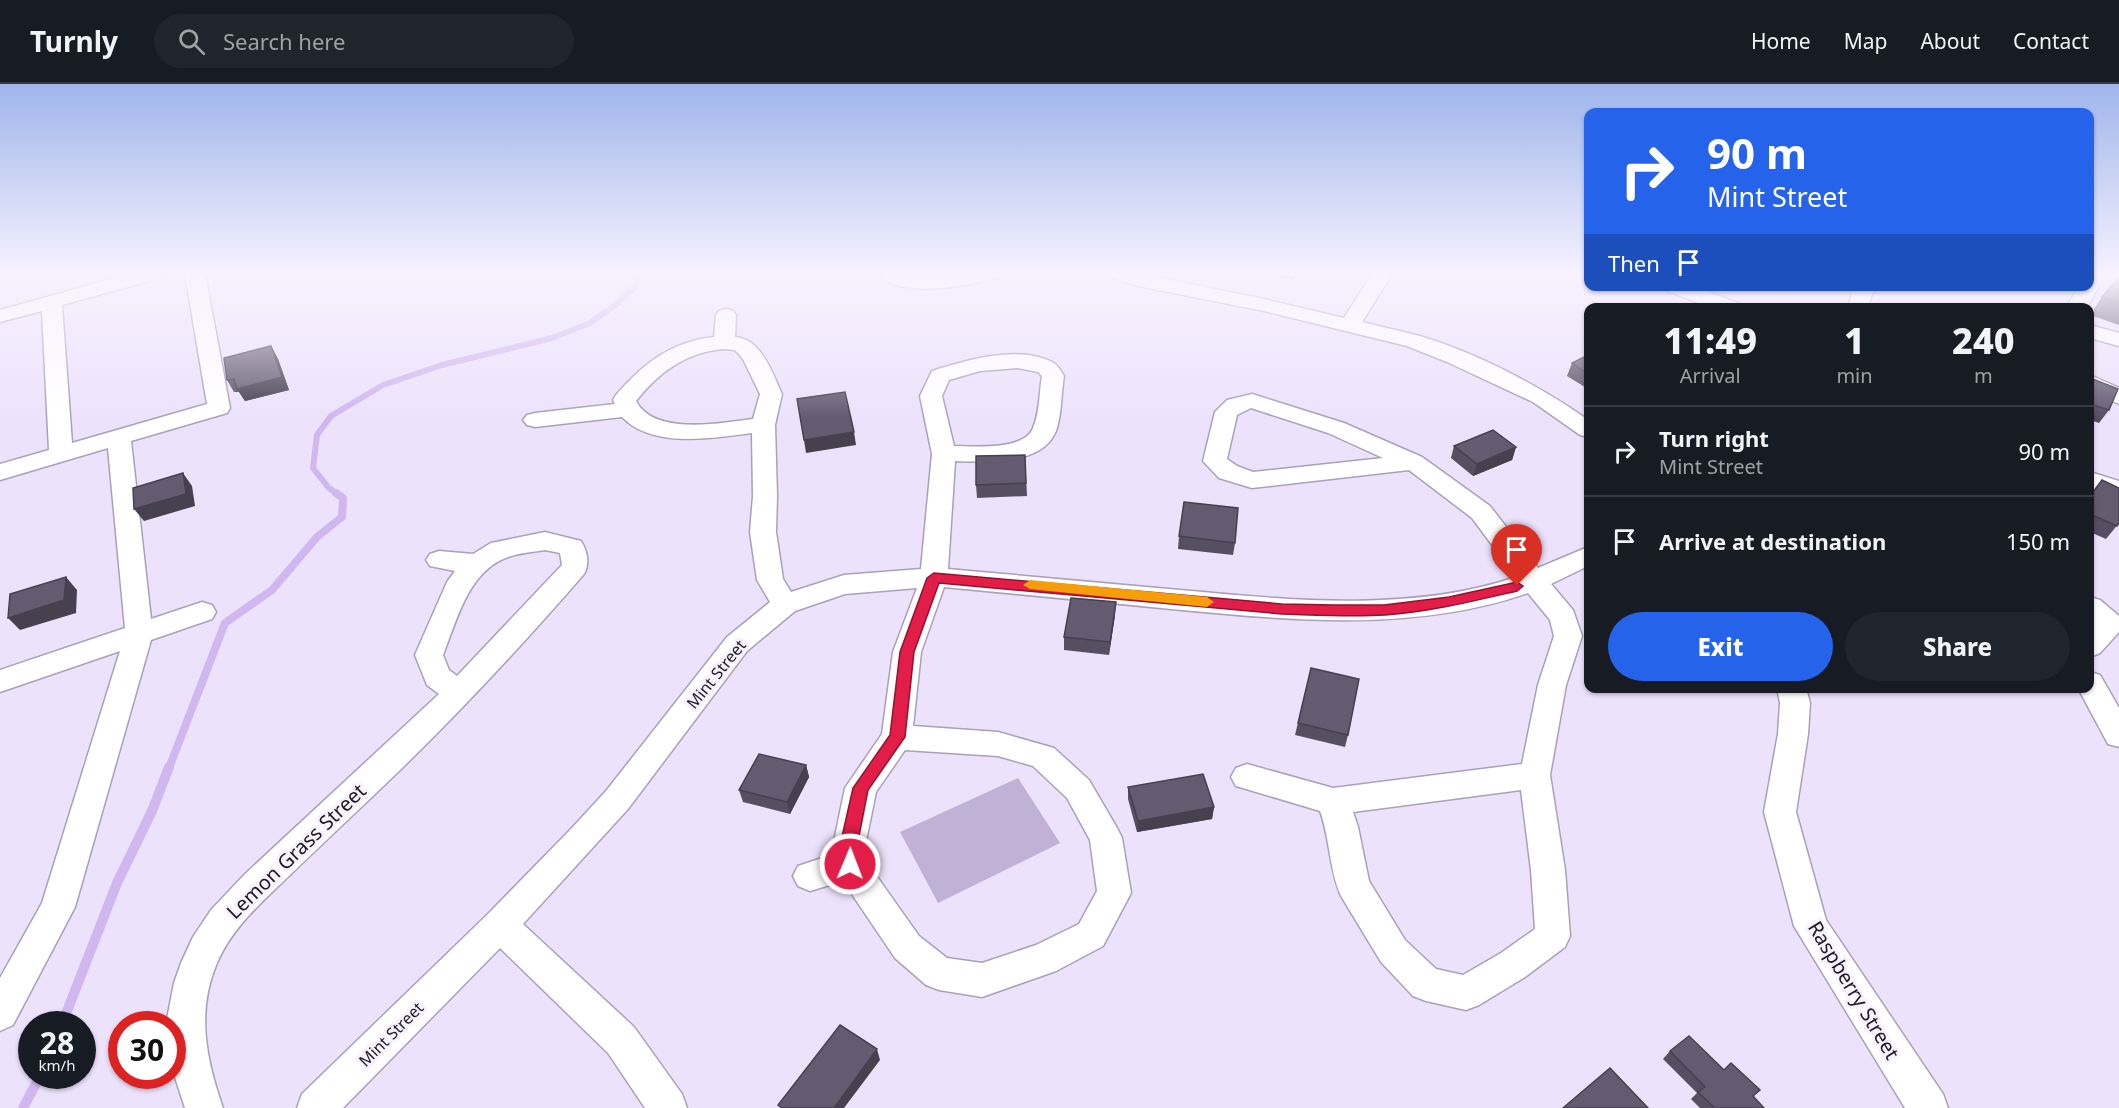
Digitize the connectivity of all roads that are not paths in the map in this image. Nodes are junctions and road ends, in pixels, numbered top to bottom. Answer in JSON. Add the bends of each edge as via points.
{"nodes":[{"id":1,"x":53,"y":322,"type":"edge"},
{"id":2,"x":204,"y":322,"type":"edge"},
{"id":3,"x":725,"y":322,"type":"edge"},
{"id":4,"x":1336,"y":322,"type":"edge"},
{"id":5,"x":1352,"y":322,"type":"edge"},
{"id":6,"x":1350,"y":325,"type":"junction"},
{"id":7,"x":2094,"y":331,"type":"edge"},
{"id":8,"x":2119,"y":340,"type":"edge"},
{"id":9,"x":724,"y":342,"type":"junction"},
{"id":10,"x":2094,"y":384,"type":"edge"},
{"id":11,"x":2119,"y":397,"type":"edge"},
{"id":12,"x":626,"y":410,"type":"junction"},
{"id":13,"x":535,"y":420,"type":"dead end"},
{"id":14,"x":763,"y":425,"type":"junction"},
{"id":15,"x":1584,"y":427,"type":"edge"},
{"id":16,"x":119,"y":438,"type":"junction"},
{"id":17,"x":944,"y":454,"type":"junction"},
{"id":18,"x":60,"y":455,"type":"junction"},
{"id":19,"x":1414,"y":462,"type":"junction"},
{"id":20,"x":0,"y":472,"type":"edge"},
{"id":21,"x":2094,"y":481,"type":"edge"},
{"id":22,"x":2119,"y":490,"type":"edge"},
{"id":23,"x":1584,"y":558,"type":"edge"},
{"id":24,"x":439,"y":560,"type":"dead end"},
{"id":25,"x":477,"y":564,"type":"junction"},
{"id":26,"x":934,"y":578,"type":"junction"},
{"id":27,"x":1533,"y":581,"type":"junction"},
{"id":28,"x":786,"y":604,"type":"junction"},
{"id":29,"x":2094,"y":610,"type":"edge"},
{"id":30,"x":202,"y":612,"type":"dead end"},
{"id":31,"x":2115,"y":626,"type":"edge"},
{"id":32,"x":139,"y":633,"type":"junction"},
{"id":33,"x":2094,"y":639,"type":"edge"},
{"id":34,"x":0,"y":681,"type":"edge"},
{"id":35,"x":2094,"y":690,"type":"edge"},
{"id":36,"x":459,"y":692,"type":"junction"},
{"id":37,"x":1792,"y":693,"type":"edge"},
{"id":38,"x":2119,"y":735,"type":"edge"},
{"id":39,"x":897,"y":737,"type":"junction"},
{"id":40,"x":1535,"y":775,"type":"junction"},
{"id":41,"x":1246,"y":777,"type":"dead end"},
{"id":42,"x":1334,"y":801,"type":"junction"},
{"id":43,"x":850,"y":864,"type":"junction"},
{"id":44,"x":810,"y":876,"type":"dead end"},
{"id":45,"x":500,"y":925,"type":"junction"},
{"id":46,"x":0,"y":1013,"type":"edge"},
{"id":47,"x":204,"y":1108,"type":"edge"},
{"id":48,"x":316,"y":1108,"type":"edge"},
{"id":49,"x":668,"y":1108,"type":"edge"},
{"id":50,"x":1929,"y":1108,"type":"edge"}],
"edges":[{"from":1,"to":18,"type":"street"},
{"from":2,"to":16,"type":"street","via":[[219,408]]},
{"from":3,"to":9,"type":"street"},
{"from":4,"to":6,"type":"street"},
{"from":5,"to":6,"type":"street"},
{"from":6,"to":15,"type":"street","via":[[1414,341],[1455,357],[1541,397]]},
{"from":7,"to":8,"type":"street"},
{"from":9,"to":12,"type":"street","via":[[694,346],[662,361],[624,400]]},
{"from":9,"to":14,"type":"street","via":[[741,344],[753,357],[771,394]]},
{"from":10,"to":11,"type":"street"},
{"from":12,"to":13,"type":"street"},
{"from":12,"to":14,"type":"street","via":[[641,423],[686,431]]},
{"from":14,"to":28,"type":"street","via":[[763,532],[770,580]]},
{"from":16,"to":18,"type":"street"},
{"from":16,"to":32,"type":"street"},
{"from":17,"to":17,"type":"street","via":[[931,396],[940,376],[974,364],[1022,360],[1054,363],[1044,431],[1032,444],[1009,453]]},
{"from":17,"to":26,"type":"street"},
{"from":18,"to":20,"type":"street"},
{"from":19,"to":19,"type":"street","via":[[1252,480],[1228,472],[1215,461],[1231,400],[1252,401],[1336,428]]},
{"from":19,"to":27,"type":"street","via":[[1481,512]]},
{"from":21,"to":22,"type":"street"},
{"from":23,"to":27,"type":"street","name":"Mint Street"},
{"from":24,"to":25,"type":"street"},
{"from":25,"to":36,"type":"street","name":"Lemon Grass Street","via":[[459,582],[429,655],[437,677]]},
{"from":25,"to":36,"type":"street","name":"Lemon Grass Street","via":[[500,549],[545,541],[572,547],[575,567]]},
{"from":26,"to":27,"type":"street","name":"Mint Street","via":[[1282,609],[1335,610],[1384,610],[1449,602]]},
{"from":26,"to":28,"type":"street","name":"Mint Street","via":[[844,585]]},
{"from":26,"to":39,"type":"street","via":[[907,652]]},
{"from":27,"to":40,"type":"street","via":[[1563,616],[1568,636],[1552,685]]},
{"from":28,"to":45,"type":"street","name":"Mint Street","via":[[737,644],[617,800]]},
{"from":29,"to":31,"type":"street"},
{"from":30,"to":32,"type":"street"},
{"from":31,"to":33,"type":"street"},
{"from":32,"to":34,"type":"street"},
{"from":32,"to":46,"type":"street","via":[[58,908]]},
{"from":35,"to":38,"type":"street"},
{"from":36,"to":47,"type":"street","name":"Lemon Grass Street","via":[[231,909],[199,962],[185,1011],[188,1063]]},
{"from":37,"to":50,"type":"street","name":"Raspberry Street","via":[[1793,734],[1780,812],[1812,926]]},
{"from":39,"to":43,"type":"street","via":[[861,788],[850,841]]},
{"from":39,"to":43,"type":"street","via":[[998,744],[1043,757],[1078,789],[1106,838],[1114,893],[1091,935],[1044,959],[982,980],[939,973],[907,947]]},
{"from":40,"to":42,"type":"street"},
{"from":40,"to":42,"type":"street","via":[[1553,936],[1466,993],[1426,984],[1393,951],[1353,885]]},
{"from":41,"to":42,"type":"street"},
{"from":43,"to":44,"type":"street"},
{"from":45,"to":48,"type":"street","name":"Mint Street"},
{"from":45,"to":49,"type":"street","via":[[621,1040]]}]}
